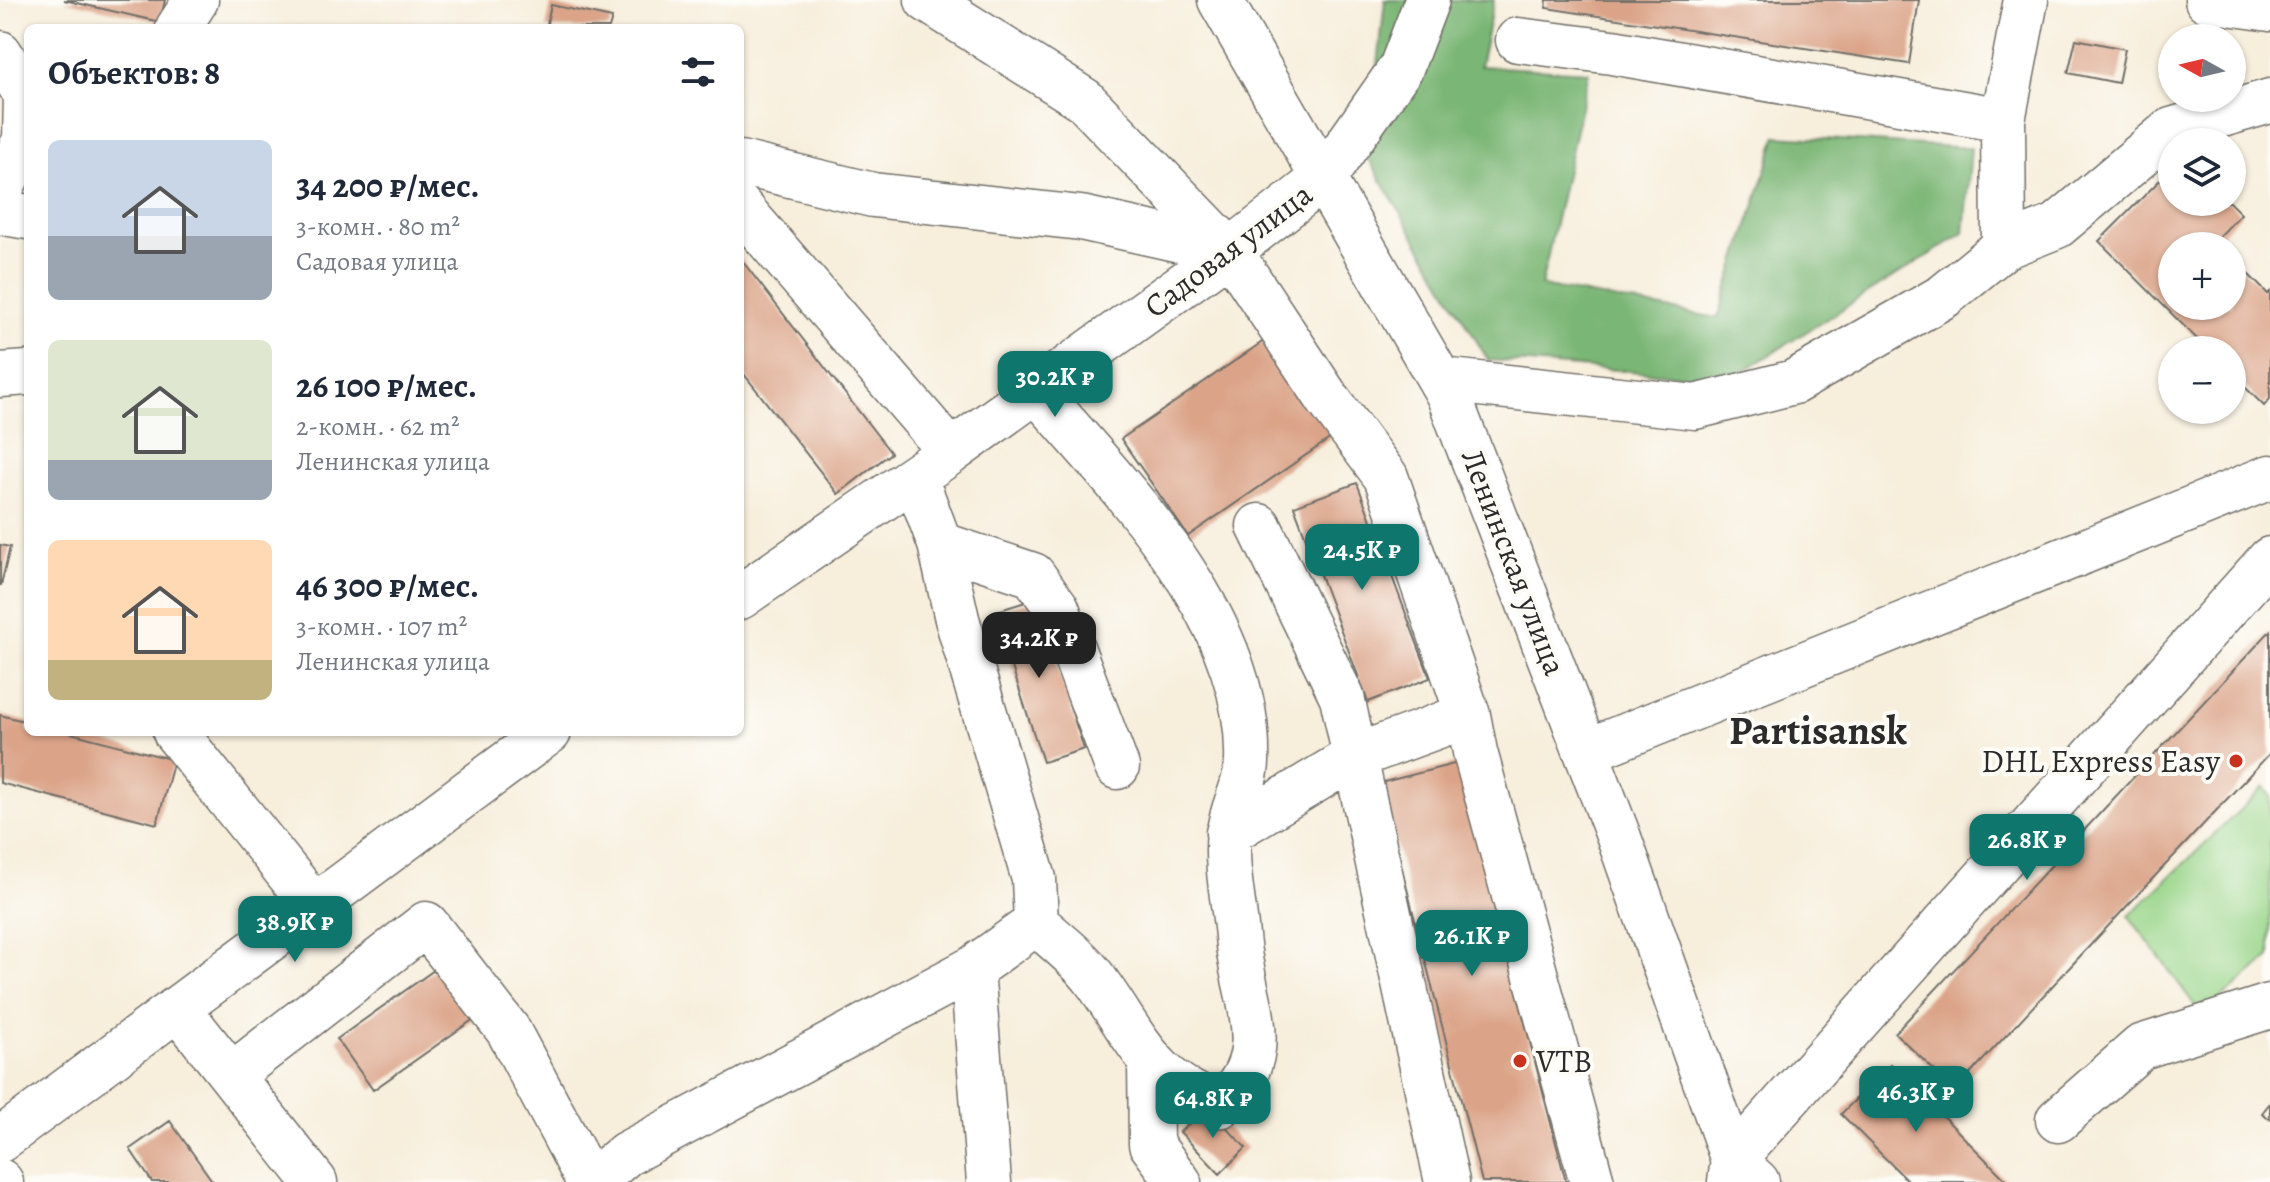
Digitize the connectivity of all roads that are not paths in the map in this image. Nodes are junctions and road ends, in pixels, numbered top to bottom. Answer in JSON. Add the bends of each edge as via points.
{"nodes":[{"id":1,"x":196,"y":0,"type":"edge"},
{"id":2,"x":927,"y":0,"type":"edge"},
{"id":3,"x":1220,"y":0,"type":"edge"},
{"id":4,"x":1427,"y":0,"type":"edge"},
{"id":5,"x":2026,"y":0,"type":"edge"},
{"id":6,"x":2207,"y":0,"type":"edge"},
{"id":7,"x":2270,"y":9,"type":"edge"},
{"id":8,"x":181,"y":24,"type":"edge"},
{"id":9,"x":1518,"y":40,"type":"dead end"},
{"id":10,"x":0,"y":53,"type":"edge"},
{"id":11,"x":24,"y":92,"type":"edge"},
{"id":12,"x":2270,"y":101,"type":"edge"},
{"id":13,"x":2003,"y":120,"type":"junction"},
{"id":14,"x":24,"y":144,"type":"edge"},
{"id":15,"x":744,"y":164,"type":"edge"},
{"id":16,"x":1324,"y":178,"type":"junction"},
{"id":17,"x":0,"y":191,"type":"edge"},
{"id":18,"x":0,"y":212,"type":"edge"},
{"id":19,"x":744,"y":212,"type":"edge"},
{"id":20,"x":24,"y":216,"type":"edge"},
{"id":21,"x":2004,"y":247,"type":"junction"},
{"id":22,"x":1230,"y":251,"type":"junction"},
{"id":23,"x":24,"y":373,"type":"edge"},
{"id":24,"x":0,"y":375,"type":"edge"},
{"id":25,"x":1441,"y":380,"type":"junction"},
{"id":26,"x":1036,"y":390,"type":"junction"},
{"id":27,"x":951,"y":452,"type":"junction"},
{"id":28,"x":915,"y":477,"type":"junction"},
{"id":29,"x":2270,"y":477,"type":"edge"},
{"id":30,"x":1259,"y":526,"type":"dead end"},
{"id":31,"x":940,"y":544,"type":"junction"},
{"id":32,"x":2270,"y":559,"type":"edge"},
{"id":33,"x":744,"y":594,"type":"edge"},
{"id":34,"x":1468,"y":715,"type":"junction"},
{"id":35,"x":178,"y":736,"type":"edge"},
{"id":36,"x":544,"y":736,"type":"edge"},
{"id":37,"x":1587,"y":751,"type":"junction"},
{"id":38,"x":1354,"y":757,"type":"junction"},
{"id":39,"x":1117,"y":767,"type":"dead end"},
{"id":40,"x":1228,"y":833,"type":"junction"},
{"id":41,"x":315,"y":907,"type":"junction"},
{"id":42,"x":1036,"y":923,"type":"junction"},
{"id":43,"x":972,"y":969,"type":"junction"},
{"id":44,"x":2270,"y":1006,"type":"edge"},
{"id":45,"x":178,"y":1008,"type":"junction"},
{"id":46,"x":1150,"y":1062,"type":"junction"},
{"id":47,"x":233,"y":1074,"type":"junction"},
{"id":48,"x":2058,"y":1120,"type":"dead end"},
{"id":49,"x":0,"y":1140,"type":"edge"},
{"id":50,"x":1740,"y":1175,"type":"edge"},
{"id":51,"x":315,"y":1182,"type":"edge"},
{"id":52,"x":591,"y":1182,"type":"edge"},
{"id":53,"x":989,"y":1182,"type":"edge"},
{"id":54,"x":1179,"y":1182,"type":"edge"},
{"id":55,"x":1447,"y":1182,"type":"edge"},
{"id":56,"x":1592,"y":1182,"type":"edge"}],
"edges":[{"from":1,"to":8,"type":"street"},
{"from":2,"to":22,"type":"street","via":[[1084,100]]},
{"from":3,"to":16,"type":"street","name":"Ленинская улица"},
{"from":4,"to":16,"type":"street","name":"Садовая улица","via":[[1401,68]]},
{"from":5,"to":13,"type":"street"},
{"from":6,"to":7,"type":"street"},
{"from":9,"to":13,"type":"street"},
{"from":10,"to":11,"type":"street"},
{"from":12,"to":21,"type":"street","via":[[2171,130],[2057,226]]},
{"from":13,"to":21,"type":"street"},
{"from":14,"to":17,"type":"street"},
{"from":15,"to":22,"type":"street","via":[[873,195],[1081,218]]},
{"from":16,"to":22,"type":"street","name":"Садовая улица"},
{"from":16,"to":25,"type":"street","name":"Ленинская улица"},
{"from":18,"to":20,"type":"street"},
{"from":19,"to":27,"type":"street"},
{"from":21,"to":25,"type":"street","via":[[1944,296],[1794,382],[1695,407]]},
{"from":22,"to":26,"type":"street","name":"Садовая улица"},
{"from":22,"to":34,"type":"street","via":[[1386,477]]},
{"from":23,"to":24,"type":"street"},
{"from":25,"to":37,"type":"street","name":"Ленинская улица"},
{"from":26,"to":27,"type":"street","name":"Садовая улица"},
{"from":26,"to":40,"type":"street","via":[[1121,488],[1204,601],[1240,684],[1247,764]]},
{"from":27,"to":28,"type":"street","name":"Садовая улица"},
{"from":28,"to":31,"type":"street"},
{"from":28,"to":33,"type":"street","name":"Садовая улица"},
{"from":29,"to":37,"type":"street"},
{"from":30,"to":38,"type":"street","via":[[1342,697]]},
{"from":31,"to":39,"type":"street","via":[[1033,575],[1057,608]]},
{"from":31,"to":42,"type":"street","via":[[1034,879]]},
{"from":32,"to":50,"type":"street","name":"Ленинская улица"},
{"from":34,"to":38,"type":"street"},
{"from":34,"to":56,"type":"street"},
{"from":35,"to":41,"type":"street"},
{"from":36,"to":41,"type":"street"},
{"from":37,"to":50,"type":"street","name":"Ленинская улица"},
{"from":38,"to":40,"type":"street"},
{"from":38,"to":55,"type":"street"},
{"from":40,"to":46,"type":"street","via":[[1237,942],[1256,1047],[1241,1087],[1221,1105],[1193,1097]]},
{"from":41,"to":45,"type":"street"},
{"from":42,"to":43,"type":"street"},
{"from":42,"to":46,"type":"street","via":[[1092,975]]},
{"from":43,"to":52,"type":"street","via":[[626,1154]]},
{"from":43,"to":53,"type":"street"},
{"from":44,"to":48,"type":"street","via":[[2141,1047]]},
{"from":45,"to":47,"type":"street"},
{"from":45,"to":49,"type":"street"},
{"from":46,"to":54,"type":"street","via":[[1151,1144]]},
{"from":47,"to":51,"type":"street"},
{"from":47,"to":52,"type":"street","via":[[426,924],[508,1030]]}]}
